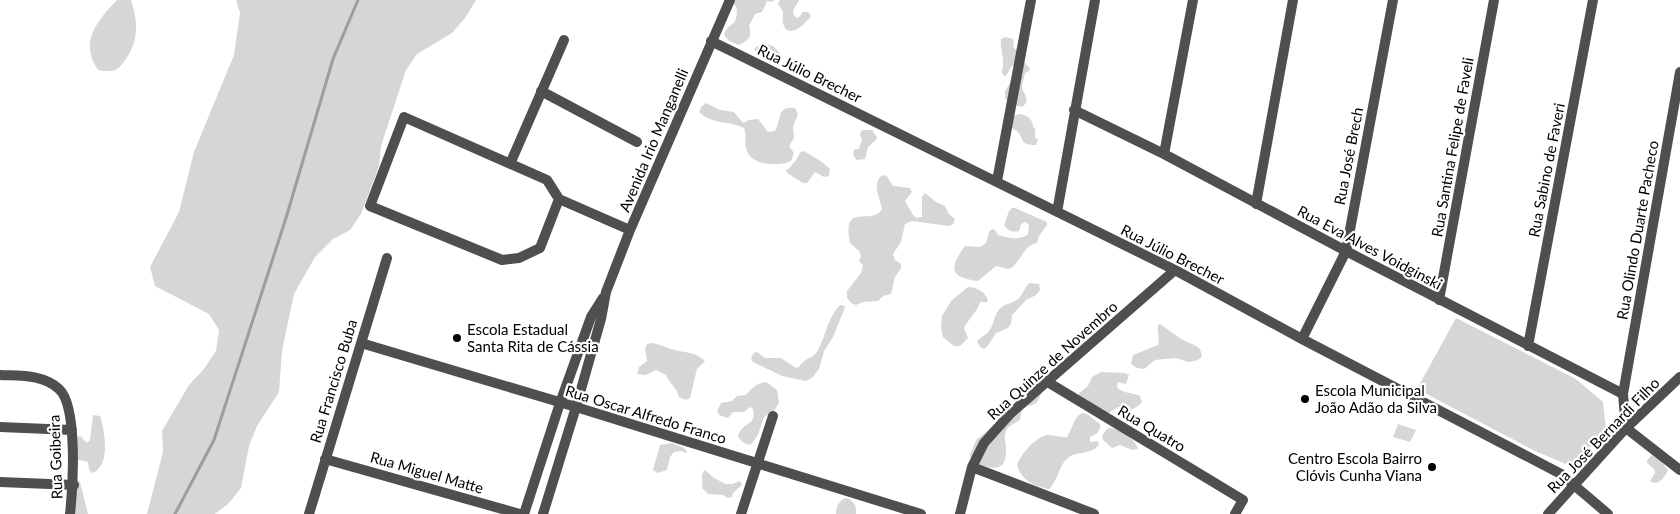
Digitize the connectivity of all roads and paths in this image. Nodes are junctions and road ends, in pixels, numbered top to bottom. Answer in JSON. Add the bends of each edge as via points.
{"nodes":[{"id":1,"x":730,"y":0,"type":"edge"},
{"id":2,"x":1030,"y":0,"type":"edge"},
{"id":3,"x":1095,"y":0,"type":"edge"},
{"id":4,"x":1193,"y":0,"type":"edge"},
{"id":5,"x":1293,"y":0,"type":"edge"},
{"id":6,"x":1393,"y":0,"type":"edge"},
{"id":7,"x":1494,"y":0,"type":"edge"},
{"id":8,"x":1593,"y":0,"type":"edge"},
{"id":9,"x":564,"y":40,"type":"dead end"},
{"id":10,"x":711,"y":41,"type":"junction"},
{"id":11,"x":1680,"y":72,"type":"edge"},
{"id":12,"x":541,"y":91,"type":"junction"},
{"id":13,"x":1074,"y":110,"type":"junction"},
{"id":14,"x":637,"y":142,"type":"dead end"},
{"id":15,"x":1164,"y":154,"type":"junction"},
{"id":16,"x":510,"y":164,"type":"junction"},
{"id":17,"x":997,"y":181,"type":"junction"},
{"id":18,"x":559,"y":199,"type":"junction"},
{"id":19,"x":1256,"y":204,"type":"junction"},
{"id":20,"x":1057,"y":212,"type":"junction"},
{"id":21,"x":630,"y":230,"type":"junction"},
{"id":22,"x":1346,"y":251,"type":"junction"},
{"id":23,"x":387,"y":258,"type":"dead end"},
{"id":24,"x":1175,"y":270,"type":"junction"},
{"id":25,"x":606,"y":292,"type":"junction"},
{"id":26,"x":1439,"y":300,"type":"junction"},
{"id":27,"x":1302,"y":339,"type":"junction"},
{"id":28,"x":361,"y":343,"type":"junction"},
{"id":29,"x":1528,"y":346,"type":"junction"},
{"id":30,"x":0,"y":375,"type":"edge"},
{"id":31,"x":1680,"y":377,"type":"edge"},
{"id":32,"x":1046,"y":381,"type":"junction"},
{"id":33,"x":1623,"y":394,"type":"junction"},
{"id":34,"x":560,"y":403,"type":"junction"},
{"id":35,"x":576,"y":407,"type":"junction"},
{"id":36,"x":773,"y":416,"type":"dead end"},
{"id":37,"x":0,"y":427,"type":"edge"},
{"id":38,"x":1626,"y":428,"type":"junction"},
{"id":39,"x":72,"y":430,"type":"junction"},
{"id":40,"x":325,"y":459,"type":"junction"},
{"id":41,"x":756,"y":464,"type":"junction"},
{"id":42,"x":972,"y":467,"type":"junction"},
{"id":43,"x":1680,"y":470,"type":"edge"},
{"id":44,"x":0,"y":482,"type":"edge"},
{"id":45,"x":74,"y":485,"type":"junction"},
{"id":46,"x":1574,"y":486,"type":"junction"},
{"id":47,"x":70,"y":514,"type":"edge"},
{"id":48,"x":309,"y":514,"type":"edge"},
{"id":49,"x":522,"y":514,"type":"edge"},
{"id":50,"x":543,"y":514,"type":"edge"},
{"id":51,"x":741,"y":514,"type":"edge"},
{"id":52,"x":921,"y":514,"type":"edge"},
{"id":53,"x":960,"y":514,"type":"edge"},
{"id":54,"x":1094,"y":514,"type":"edge"},
{"id":55,"x":1235,"y":514,"type":"edge"},
{"id":56,"x":1548,"y":514,"type":"edge"},
{"id":57,"x":1608,"y":514,"type":"edge"}],
"edges":[{"from":1,"to":10,"type":"street","name":"Avenida Irio Manganelli"},
{"from":2,"to":17,"type":"street"},
{"from":3,"to":13,"type":"street"},
{"from":4,"to":15,"type":"street"},
{"from":5,"to":19,"type":"street"},
{"from":6,"to":22,"type":"street","name":"Rua José Brech"},
{"from":7,"to":26,"type":"street","name":"Rua Santina Felipe de Faveli"},
{"from":8,"to":29,"type":"street","name":"Rua Sabino de Faveri"},
{"from":9,"to":12,"type":"street"},
{"from":10,"to":17,"type":"street","name":"Rua Júlio Brecher"},
{"from":10,"to":21,"type":"street","name":"Avenida Irio Manganelli"},
{"from":11,"to":33,"type":"street","name":"Rua Olindo Duarte Pacheco"},
{"from":12,"to":14,"type":"street"},
{"from":12,"to":16,"type":"street"},
{"from":13,"to":15,"type":"street","name":"Rua Eva Alves Voidginski"},
{"from":13,"to":20,"type":"street"},
{"from":15,"to":19,"type":"street","name":"Rua Eva Alves Voidginski"},
{"from":16,"to":18,"type":"street","via":[[547,180]]},
{"from":16,"to":18,"type":"street","via":[[404,117],[370,206],[502,260],[519,258],[540,248]]},
{"from":17,"to":20,"type":"street","name":"Rua Júlio Brecher"},
{"from":18,"to":21,"type":"street"},
{"from":19,"to":22,"type":"street","name":"Rua Eva Alves Voidginski"},
{"from":20,"to":24,"type":"street","name":"Rua Júlio Brecher"},
{"from":21,"to":25,"type":"street","name":"Avenida Irio Manganelli"},
{"from":22,"to":26,"type":"street","name":"Rua Eva Alves Voidginski"},
{"from":22,"to":27,"type":"street","name":"Rua José Brech"},
{"from":23,"to":28,"type":"street","name":"Rua Francisco Buba"},
{"from":24,"to":27,"type":"street","name":"Rua Júlio Brecher"},
{"from":24,"to":32,"type":"street","name":"Rua Quinze de Novembro"},
{"from":25,"to":34,"type":"street","name":"Avenida Irio Manganelli","via":[[591,317]]},
{"from":25,"to":35,"type":"street","name":"Avenida Irio Manganelli"},
{"from":26,"to":29,"type":"street","name":"Rua Eva Alves Voidginski"},
{"from":27,"to":46,"type":"street","name":"Rua Júlio Brecher","via":[[1561,474]]},
{"from":28,"to":34,"type":"street","name":"Rua Oscar Alfredo Franco"},
{"from":28,"to":40,"type":"street","name":"Rua Francisco Buba"},
{"from":29,"to":33,"type":"street","name":"Rua Eva Alves Voidginski"},
{"from":30,"to":39,"type":"street","name":"Rua Goibeira","via":[[34,376],[54,384],[67,399]]},
{"from":31,"to":38,"type":"street","name":"Rua José Bernardi Filho"},
{"from":32,"to":42,"type":"street","name":"Rua Quinze de Novembro","via":[[984,443]]},
{"from":32,"to":55,"type":"street","name":"Rua Quatro","via":[[1243,500]]},
{"from":33,"to":38,"type":"street"},
{"from":34,"to":35,"type":"street","name":"Rua Oscar Alfredo Franco"},
{"from":34,"to":49,"type":"street","name":"Avenida Irio Manganelli"},
{"from":35,"to":41,"type":"street","name":"Rua Oscar Alfredo Franco"},
{"from":35,"to":50,"type":"street","name":"Avenida Irio Manganelli"},
{"from":36,"to":41,"type":"street"},
{"from":37,"to":39,"type":"street"},
{"from":38,"to":43,"type":"street"},
{"from":38,"to":46,"type":"street","name":"Rua José Bernardi Filho"},
{"from":39,"to":45,"type":"street","name":"Rua Goibeira"},
{"from":40,"to":48,"type":"street","name":"Rua Francisco Buba"},
{"from":40,"to":49,"type":"street","name":"Rua Miguel Matte"},
{"from":41,"to":51,"type":"street"},
{"from":41,"to":52,"type":"street","name":"Rua Oscar Alfredo Franco"},
{"from":42,"to":53,"type":"street","name":"Rua Quinze de Novembro"},
{"from":42,"to":54,"type":"street"},
{"from":44,"to":45,"type":"street"},
{"from":45,"to":47,"type":"street","name":"Rua Goibeira"},
{"from":46,"to":56,"type":"street","name":"Rua José Bernardi Filho"},
{"from":46,"to":57,"type":"street","name":"Rua Júlio Brecher"}]}
